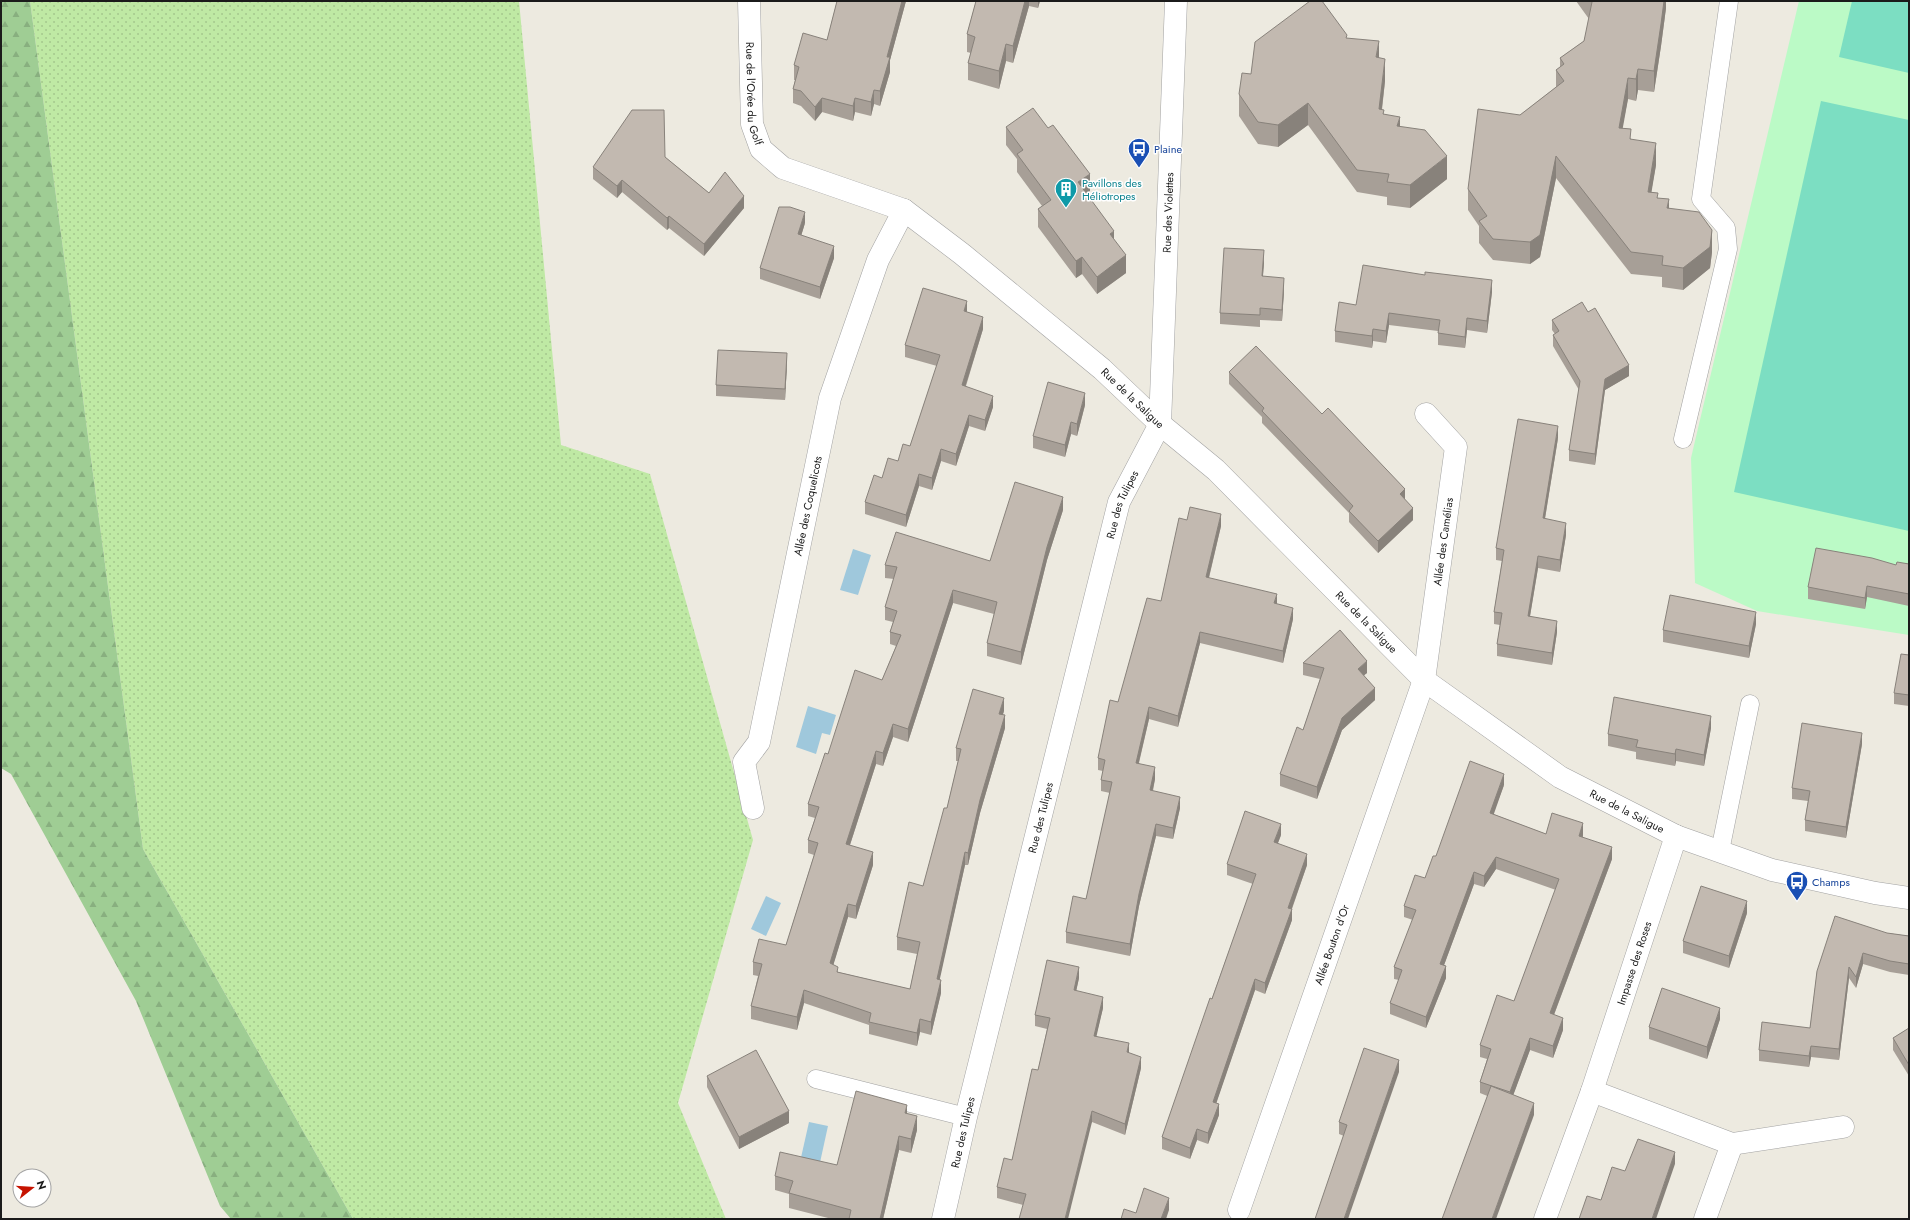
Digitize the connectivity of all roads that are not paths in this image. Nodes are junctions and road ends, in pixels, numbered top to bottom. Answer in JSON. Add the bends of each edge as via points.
{"nodes":[{"id":1,"x":749,"y":1,"type":"edge"},
{"id":2,"x":1176,"y":1,"type":"edge"},
{"id":3,"x":1729,"y":1,"type":"edge"},
{"id":4,"x":904,"y":210,"type":"junction"},
{"id":5,"x":1426,"y":414,"type":"dead end"},
{"id":6,"x":1160,"y":424,"type":"junction"},
{"id":7,"x":1683,"y":439,"type":"dead end"},
{"id":8,"x":1424,"y":680,"type":"junction"},
{"id":9,"x":1750,"y":704,"type":"dead end"},
{"id":10,"x":754,"y":808,"type":"dead end"},
{"id":11,"x":1676,"y":836,"type":"junction"},
{"id":12,"x":1720,"y":851,"type":"junction"},
{"id":13,"x":1909,"y":898,"type":"edge"},
{"id":14,"x":816,"y":1079,"type":"dead end"},
{"id":15,"x":1592,"y":1091,"type":"junction"},
{"id":16,"x":966,"y":1117,"type":"junction"},
{"id":17,"x":1843,"y":1127,"type":"dead end"},
{"id":18,"x":1732,"y":1144,"type":"junction"},
{"id":19,"x":1239,"y":1210,"type":"dead end"},
{"id":20,"x":943,"y":1219,"type":"edge"},
{"id":21,"x":1545,"y":1219,"type":"edge"},
{"id":22,"x":1706,"y":1219,"type":"edge"}],
"edges":[{"from":1,"to":4,"type":"street","name":"Rue de l'Orée du Golf","via":[[752,124],[761,149],[783,168]]},
{"from":2,"to":6,"type":"street","name":"Rue des Violettes"},
{"from":3,"to":7,"type":"lane","via":[[1701,198],[1726,228],[1728,249]]},
{"from":4,"to":6,"type":"street","name":"Rue de la Saligue","via":[[962,254],[1102,369]]},
{"from":4,"to":10,"type":"street","name":"Allée des Coquelicots","via":[[878,260],[830,398],[759,742],[744,762]]},
{"from":5,"to":8,"type":"street","name":"Allée des Camélias","via":[[1456,447]]},
{"from":6,"to":8,"type":"street","name":"Rue de la Saligue","via":[[1216,470]]},
{"from":6,"to":16,"type":"street","name":"Rue des Tulipes","via":[[1119,502]]},
{"from":8,"to":11,"type":"street","name":"Rue de la Saligue","via":[[1560,777]]},
{"from":8,"to":19,"type":"street","name":"Allée Bouton d'Or"},
{"from":9,"to":12,"type":"lane"},
{"from":11,"to":12,"type":"street","name":"Rue de la Saligue"},
{"from":11,"to":15,"type":"street","name":"Impasse des Roses"},
{"from":12,"to":13,"type":"street","name":"Rue de la Saligue","via":[[1772,870]]},
{"from":14,"to":16,"type":"lane"},
{"from":15,"to":18,"type":"street"},
{"from":15,"to":21,"type":"street","name":"Impasse des Roses"},
{"from":16,"to":20,"type":"street","name":"Rue des Tulipes"},
{"from":17,"to":18,"type":"street"},
{"from":18,"to":22,"type":"street"}]}
